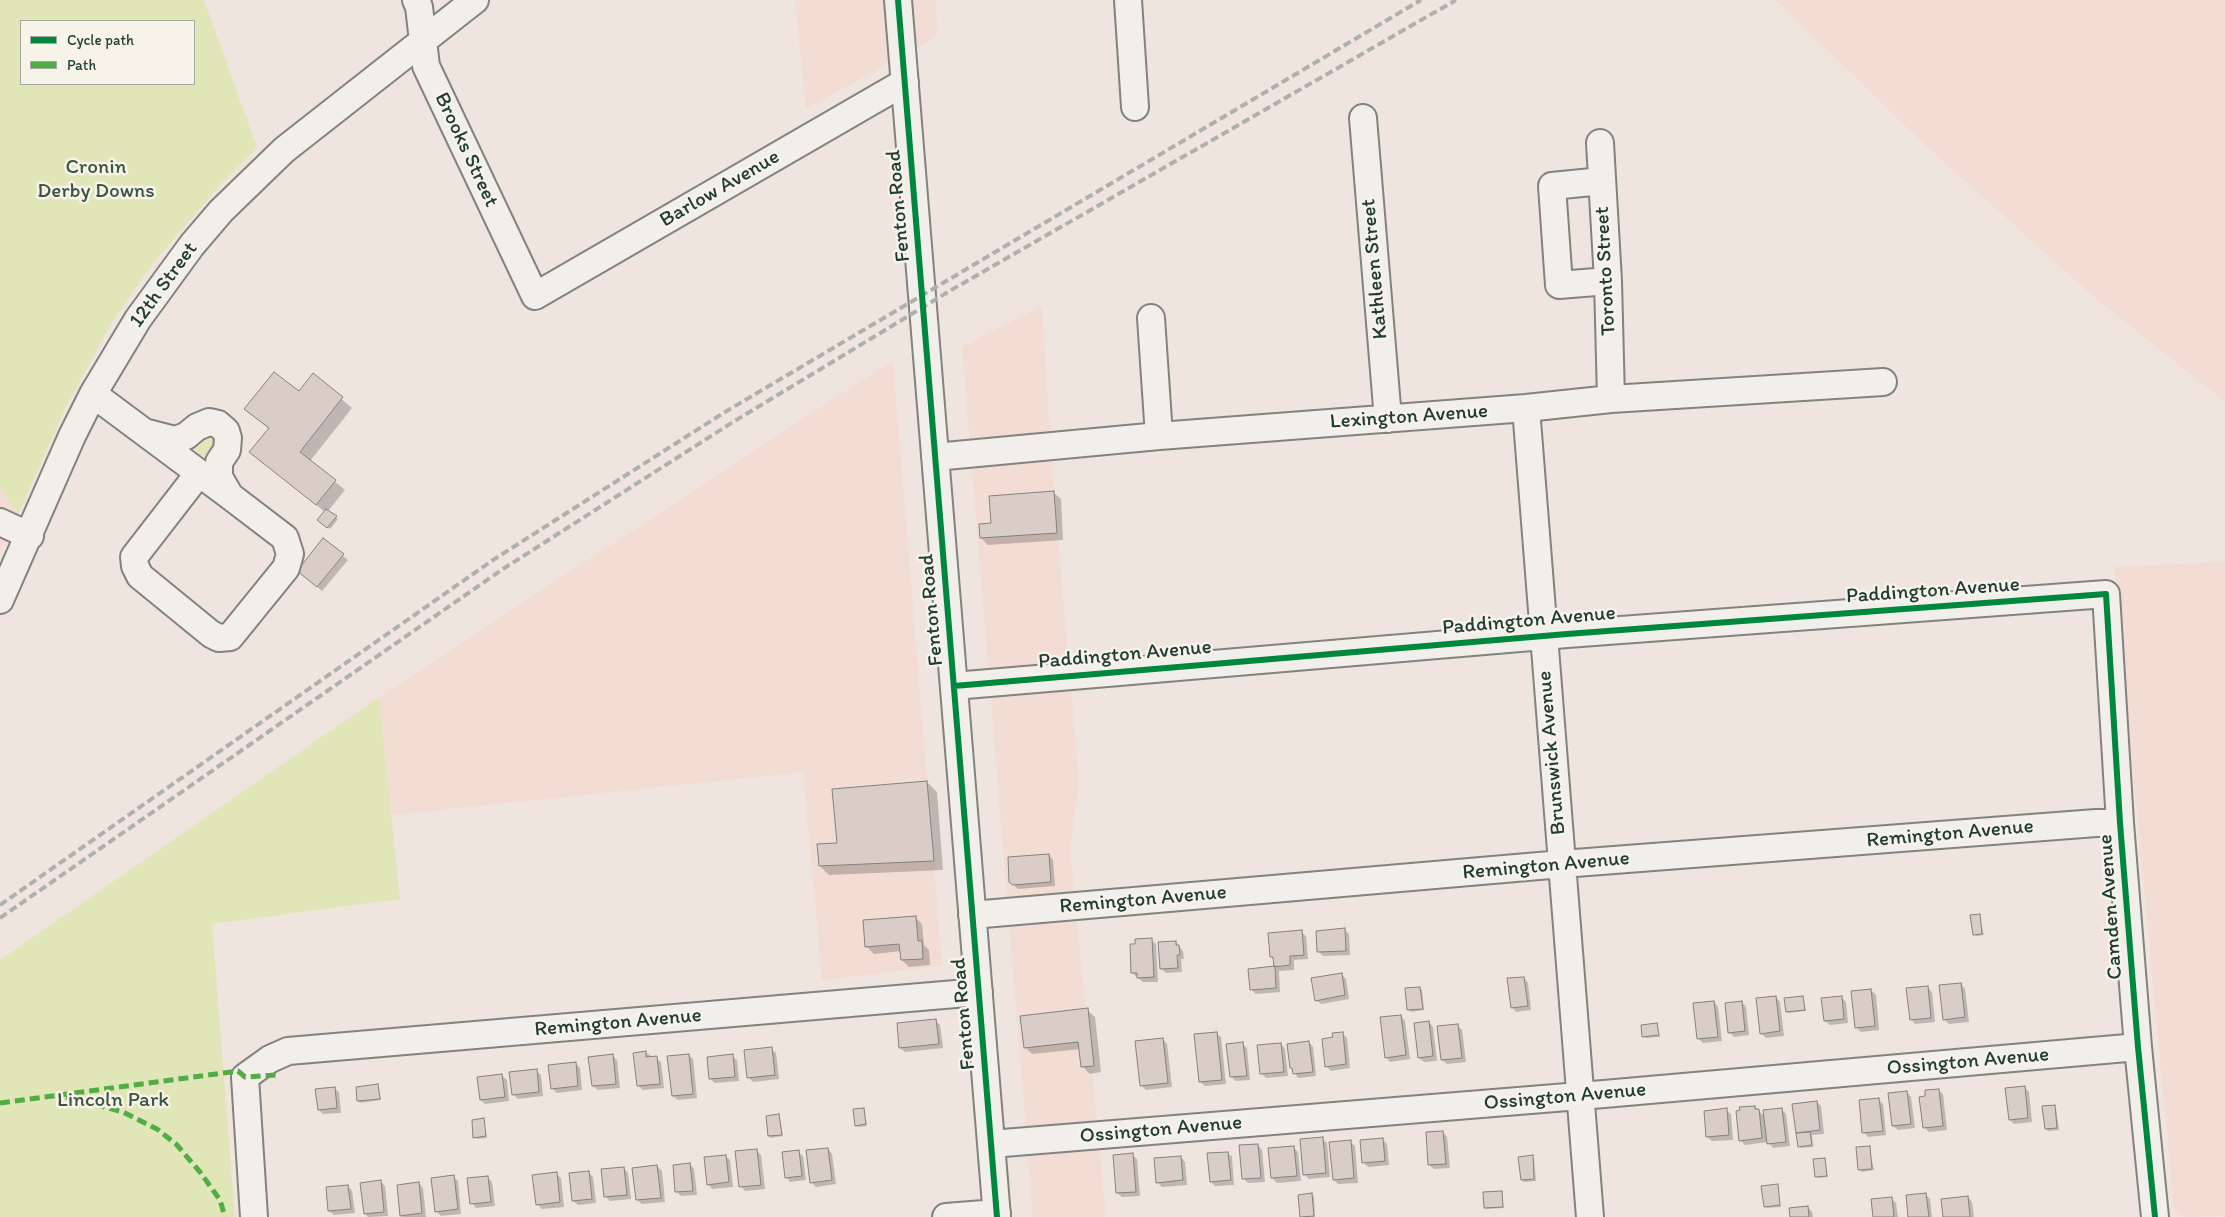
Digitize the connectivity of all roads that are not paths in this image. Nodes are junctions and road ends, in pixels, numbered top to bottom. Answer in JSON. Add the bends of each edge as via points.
{"nodes":[{"id":1,"x":416,"y":0,"type":"edge"},
{"id":2,"x":475,"y":0,"type":"edge"},
{"id":3,"x":898,"y":0,"type":"edge"},
{"id":4,"x":1128,"y":0,"type":"edge"},
{"id":5,"x":422,"y":41,"type":"junction"},
{"id":6,"x":905,"y":82,"type":"junction"},
{"id":7,"x":1135,"y":107,"type":"dead end"},
{"id":8,"x":1363,"y":118,"type":"dead end"},
{"id":9,"x":1600,"y":143,"type":"dead end"},
{"id":10,"x":1602,"y":181,"type":"junction"},
{"id":11,"x":1608,"y":281,"type":"junction"},
{"id":12,"x":535,"y":296,"type":"joint"},
{"id":13,"x":1151,"y":318,"type":"dead end"},
{"id":14,"x":1883,"y":382,"type":"dead end"},
{"id":15,"x":93,"y":394,"type":"junction"},
{"id":16,"x":1611,"y":399,"type":"junction"},
{"id":17,"x":1526,"y":408,"type":"junction"},
{"id":18,"x":1388,"y":419,"type":"junction"},
{"id":19,"x":145,"y":432,"type":"junction"},
{"id":20,"x":1159,"y":436,"type":"junction"},
{"id":21,"x":935,"y":457,"type":"junction"},
{"id":22,"x":199,"y":473,"type":"junction"},
{"id":23,"x":230,"y":496,"type":"junction"},
{"id":24,"x":0,"y":522,"type":"edge"},
{"id":25,"x":30,"y":536,"type":"junction"},
{"id":26,"x":2106,"y":594,"type":"joint"},
{"id":27,"x":0,"y":600,"type":"edge"},
{"id":28,"x":1542,"y":636,"type":"junction"},
{"id":29,"x":954,"y":686,"type":"junction"},
{"id":30,"x":2120,"y":823,"type":"junction"},
{"id":31,"x":1562,"y":864,"type":"junction"},
{"id":32,"x":972,"y":915,"type":"junction"},
{"id":33,"x":979,"y":992,"type":"junction"},
{"id":34,"x":2138,"y":1047,"type":"junction"},
{"id":35,"x":1581,"y":1096,"type":"junction"},
{"id":36,"x":991,"y":1144,"type":"junction"},
{"id":37,"x":997,"y":1215,"type":"edge"},
{"id":38,"x":254,"y":1217,"type":"edge"},
{"id":39,"x":946,"y":1217,"type":"edge"},
{"id":40,"x":1590,"y":1217,"type":"edge"},
{"id":41,"x":2155,"y":1217,"type":"edge"}],
"edges":[{"from":1,"to":5,"type":"street","name":"Brooks Street"},
{"from":2,"to":5,"type":"street","name":"12th Street"},
{"from":3,"to":6,"type":"street","name":"Fenton Road"},
{"from":4,"to":7,"type":"street"},
{"from":5,"to":12,"type":"street","name":"Brooks Street","via":[[426,66]]},
{"from":5,"to":15,"type":"street","name":"12th Street","via":[[284,150],[221,211],[158,290]]},
{"from":6,"to":12,"type":"street","name":"Barlow Avenue"},
{"from":6,"to":21,"type":"street","name":"Fenton Road"},
{"from":8,"to":18,"type":"street","name":"Kathleen Street"},
{"from":9,"to":10,"type":"street","name":"Toronto Street"},
{"from":10,"to":11,"type":"street","name":"Toronto Street"},
{"from":10,"to":11,"type":"street","via":[[1552,186],[1559,285]]},
{"from":11,"to":16,"type":"street","name":"Toronto Street"},
{"from":13,"to":20,"type":"street"},
{"from":14,"to":16,"type":"street","name":"Lexington Avenue"},
{"from":15,"to":19,"type":"street"},
{"from":15,"to":25,"type":"street","name":"12th Street"},
{"from":16,"to":17,"type":"street","name":"Lexington Avenue"},
{"from":17,"to":18,"type":"street","name":"Lexington Avenue"},
{"from":17,"to":28,"type":"street","name":"Brunswick Avenue"},
{"from":18,"to":20,"type":"street","name":"Lexington Avenue"},
{"from":19,"to":22,"type":"street"},
{"from":19,"to":23,"type":"street","via":[[174,440],[209,422],[218,424],[228,438],[219,477]]},
{"from":20,"to":21,"type":"street","name":"Lexington Avenue"},
{"from":21,"to":29,"type":"street","name":"Fenton Road"},
{"from":22,"to":23,"type":"street"},
{"from":22,"to":23,"type":"street","via":[[134,557],[135,566],[140,576],[219,638],[230,637],[286,568],[290,554],[286,538]]},
{"from":24,"to":25,"type":"street"},
{"from":25,"to":27,"type":"street","name":"12th Street"},
{"from":26,"to":28,"type":"street","name":"Paddington Avenue"},
{"from":26,"to":30,"type":"street","name":"Camden Avenue"},
{"from":28,"to":29,"type":"street","name":"Paddington Avenue"},
{"from":28,"to":31,"type":"street","name":"Brunswick Avenue"},
{"from":29,"to":32,"type":"street","name":"Fenton Road"},
{"from":30,"to":31,"type":"street","name":"Remington Avenue","via":[[2096,822]]},
{"from":30,"to":34,"type":"street","name":"Camden Avenue"},
{"from":31,"to":32,"type":"street","name":"Remington Avenue"},
{"from":31,"to":35,"type":"street","name":"Brunswick Avenue"},
{"from":32,"to":33,"type":"street","name":"Fenton Road"},
{"from":33,"to":36,"type":"street","name":"Fenton Road"},
{"from":33,"to":38,"type":"street","name":"Remington Avenue","via":[[288,1051],[260,1065],[245,1077]]},
{"from":34,"to":35,"type":"street","name":"Ossington Avenue"},
{"from":34,"to":41,"type":"street","name":"Camden Avenue"},
{"from":35,"to":36,"type":"street","name":"Ossington Avenue"},
{"from":35,"to":40,"type":"street","name":"Brunswick Avenue"},
{"from":36,"to":37,"type":"street","name":"Fenton Road"},
{"from":37,"to":39,"type":"street"}]}
